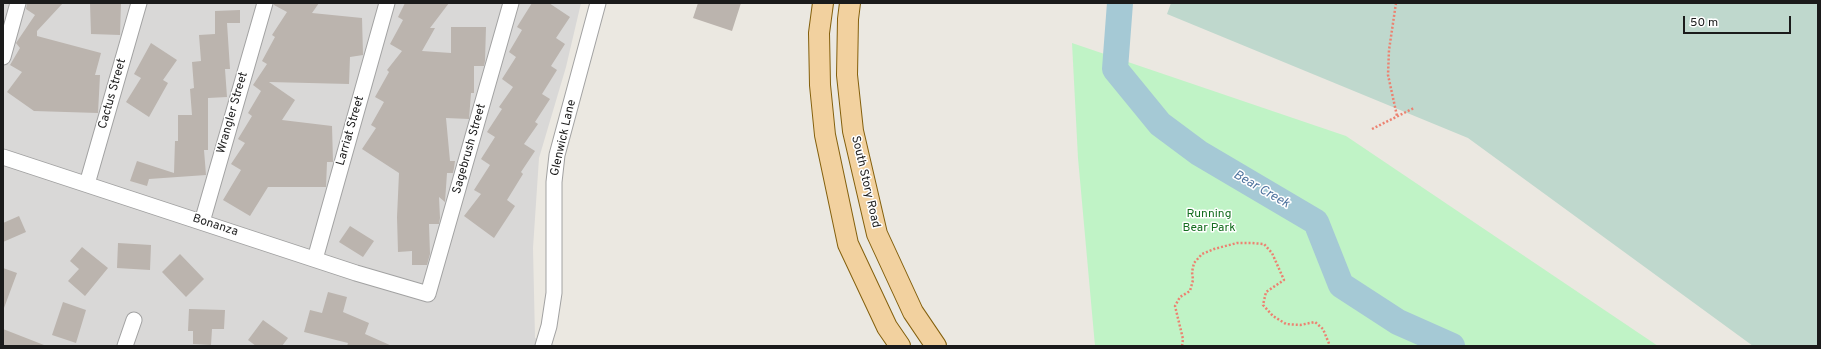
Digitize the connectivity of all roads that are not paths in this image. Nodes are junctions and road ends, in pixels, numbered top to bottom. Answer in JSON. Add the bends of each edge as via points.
{"nodes":[{"id":1,"x":18,"y":3,"type":"edge"},
{"id":2,"x":139,"y":3,"type":"edge"},
{"id":3,"x":265,"y":3,"type":"edge"},
{"id":4,"x":387,"y":3,"type":"edge"},
{"id":5,"x":511,"y":3,"type":"edge"},
{"id":6,"x":598,"y":3,"type":"edge"},
{"id":7,"x":822,"y":6,"type":"edge"},
{"id":8,"x":850,"y":8,"type":"edge"},
{"id":9,"x":3,"y":57,"type":"edge"},
{"id":10,"x":3,"y":157,"type":"edge"},
{"id":11,"x":87,"y":184,"type":"junction"},
{"id":12,"x":202,"y":222,"type":"junction"},
{"id":13,"x":316,"y":259,"type":"junction"},
{"id":14,"x":428,"y":294,"type":"joint"},
{"id":15,"x":134,"y":320,"type":"dead end"},
{"id":16,"x":125,"y":346,"type":"edge"},
{"id":17,"x":543,"y":346,"type":"edge"},
{"id":18,"x":900,"y":346,"type":"edge"},
{"id":19,"x":936,"y":346,"type":"edge"}],
"edges":[{"from":1,"to":9,"type":"street"},
{"from":2,"to":11,"type":"street","name":"Cactus Street"},
{"from":3,"to":12,"type":"street","name":"Wrangler Street"},
{"from":4,"to":13,"type":"street","name":"Larriat Street"},
{"from":5,"to":14,"type":"street","name":"Sagebrush Street"},
{"from":6,"to":17,"type":"street","name":"Glenwick Lane","via":[[557,155],[554,182],[554,293]]},
{"from":7,"to":18,"type":"main road","via":[[819,33],[820,85],[825,135],[848,244],[887,326]]},
{"from":8,"to":19,"type":"main road","name":"South Story Road","via":[[848,75],[853,131],[877,234],[913,312]]},
{"from":10,"to":11,"type":"street","name":"Bonanza"},
{"from":11,"to":12,"type":"street","name":"Bonanza"},
{"from":12,"to":13,"type":"street","name":"Bonanza"},
{"from":13,"to":14,"type":"street","name":"Bonanza"},
{"from":15,"to":16,"type":"street"}]}
